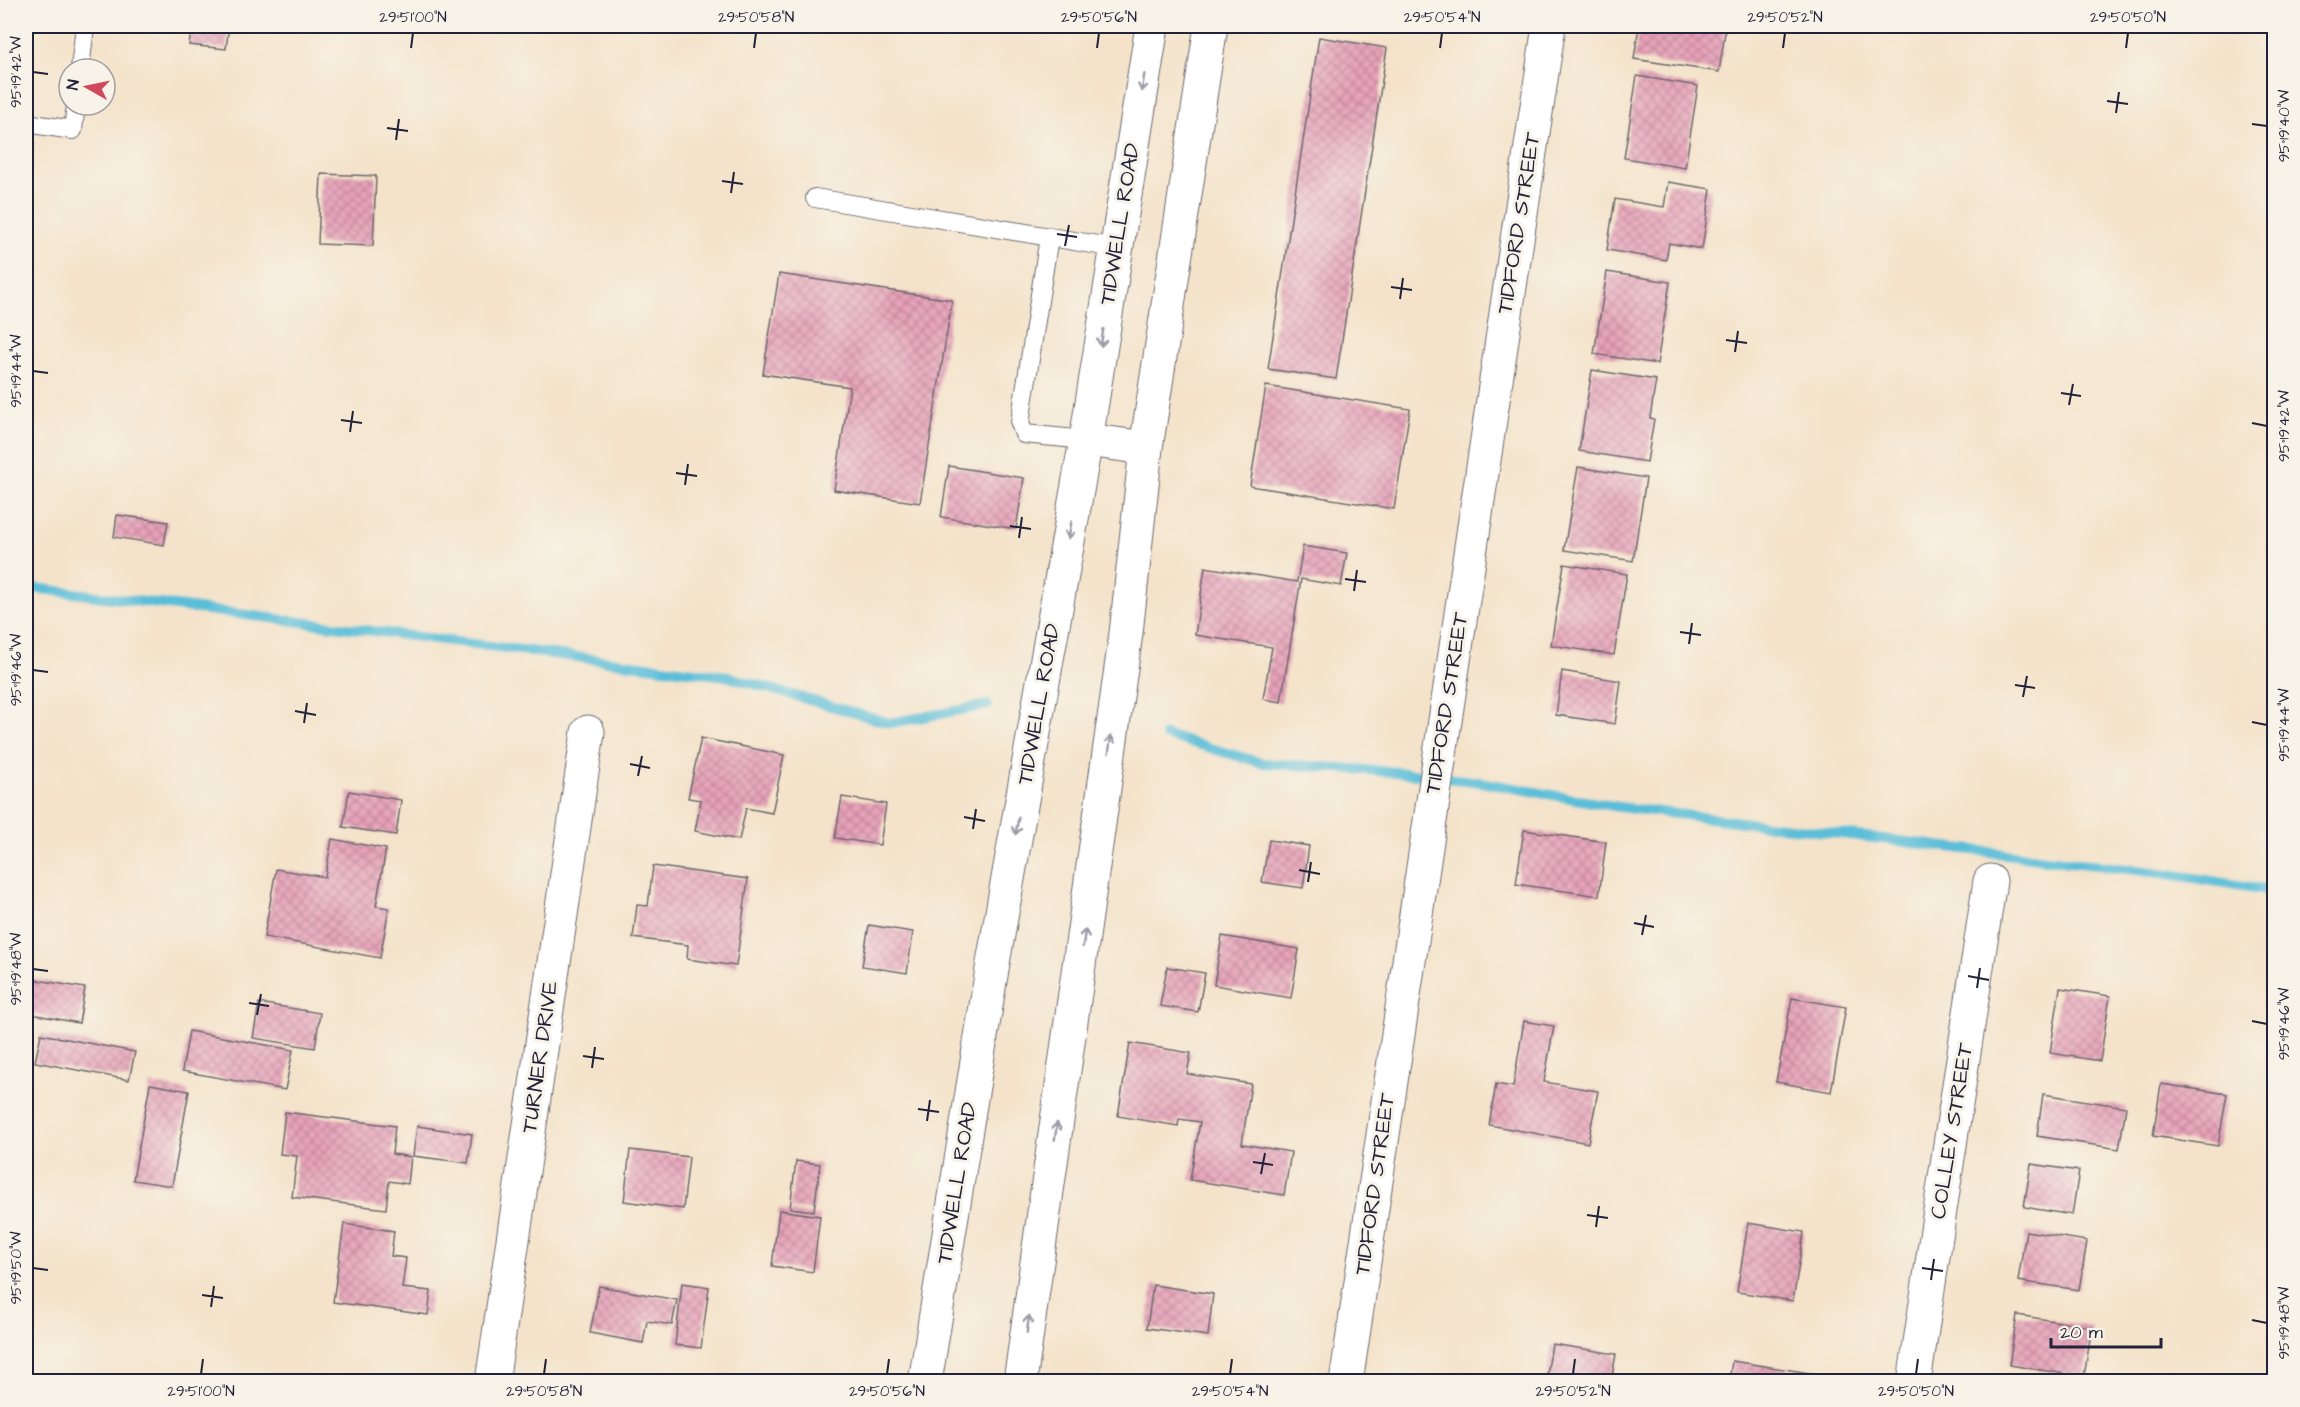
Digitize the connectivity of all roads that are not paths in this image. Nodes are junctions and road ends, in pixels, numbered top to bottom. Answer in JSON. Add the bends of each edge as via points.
{"nodes":[{"id":1,"x":85,"y":26,"type":"edge"},
{"id":2,"x":1152,"y":26,"type":"edge"},
{"id":3,"x":1211,"y":26,"type":"edge"},
{"id":4,"x":1549,"y":26,"type":"edge"},
{"id":5,"x":81,"y":57,"type":"edge"},
{"id":6,"x":75,"y":117,"type":"edge"},
{"id":7,"x":26,"y":123,"type":"edge"},
{"id":8,"x":815,"y":198,"type":"dead end"},
{"id":9,"x":1049,"y":237,"type":"junction"},
{"id":10,"x":1116,"y":248,"type":"junction"},
{"id":11,"x":1086,"y":440,"type":"junction"},
{"id":12,"x":1146,"y":447,"type":"junction"},
{"id":13,"x":588,"y":732,"type":"dead end"},
{"id":14,"x":1990,"y":881,"type":"dead end"},
{"id":15,"x":492,"y":1382,"type":"edge"},
{"id":16,"x":925,"y":1382,"type":"edge"},
{"id":17,"x":1020,"y":1382,"type":"edge"},
{"id":18,"x":1346,"y":1382,"type":"edge"},
{"id":19,"x":1914,"y":1382,"type":"edge"}],
"edges":[{"from":1,"to":5,"type":"lane"},
{"from":2,"to":10,"type":"main road","name":"TIDWELL ROAD","one_way":true},
{"from":3,"to":12,"type":"main road"},
{"from":4,"to":18,"type":"main road","name":"TIDFORD STREET"},
{"from":6,"to":7,"type":"lane","via":[[73,130]]},
{"from":8,"to":9,"type":"lane"},
{"from":9,"to":10,"type":"lane"},
{"from":9,"to":11,"type":"lane","via":[[1020,423],[1024,434]]},
{"from":10,"to":11,"type":"main road","name":"TIDWELL ROAD","one_way":true},
{"from":11,"to":12,"type":"main road"},
{"from":11,"to":16,"type":"main road","name":"TIDWELL ROAD","one_way":true,"via":[[993,963]]},
{"from":17,"to":12,"type":"main road","one_way":true,"via":[[1126,633]]},
{"from":13,"to":15,"type":"main road","name":"TURNER DRIVE"},
{"from":14,"to":19,"type":"main road","name":"COLLEY STREET"}]}
